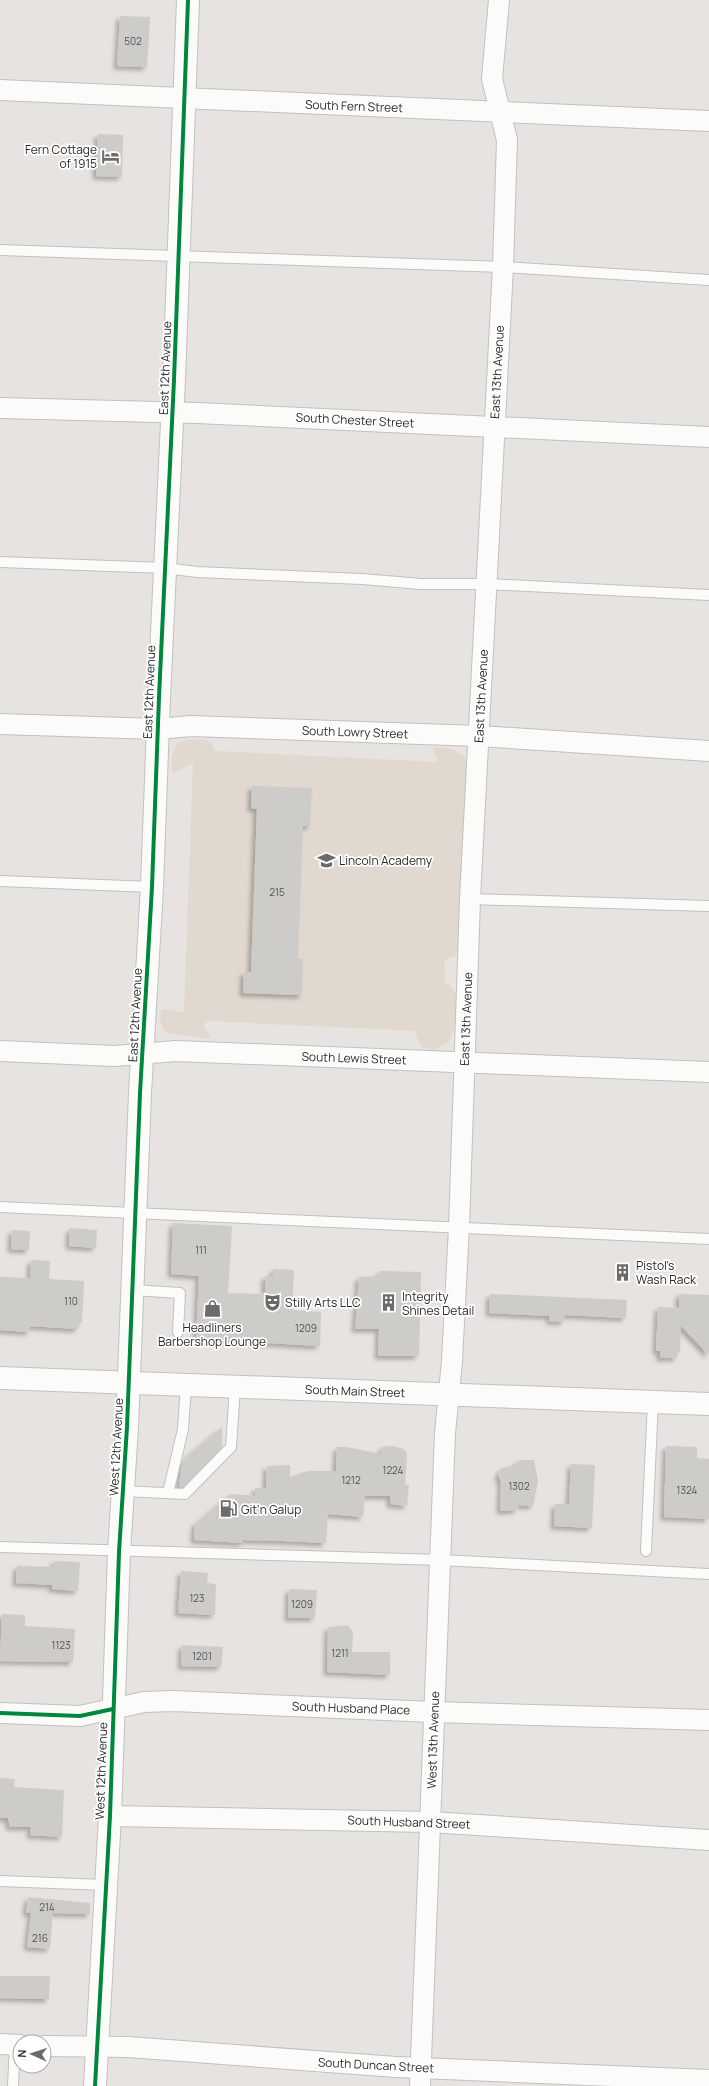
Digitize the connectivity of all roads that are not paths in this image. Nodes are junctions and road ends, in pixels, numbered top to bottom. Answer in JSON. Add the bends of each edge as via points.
{"nodes":[{"id":1,"x":188,"y":0,"type":"edge"},
{"id":2,"x":498,"y":0,"type":"edge"},
{"id":3,"x":0,"y":90,"type":"edge"},
{"id":4,"x":184,"y":99,"type":"junction"},
{"id":5,"x":500,"y":111,"type":"junction"},
{"id":6,"x":709,"y":121,"type":"edge"},
{"id":7,"x":0,"y":250,"type":"edge"},
{"id":8,"x":179,"y":257,"type":"junction"},
{"id":9,"x":503,"y":267,"type":"junction"},
{"id":10,"x":709,"y":280,"type":"edge"},
{"id":11,"x":0,"y":408,"type":"edge"},
{"id":12,"x":173,"y":412,"type":"junction"},
{"id":13,"x":494,"y":427,"type":"junction"},
{"id":14,"x":709,"y":437,"type":"edge"},
{"id":15,"x":0,"y":562,"type":"edge"},
{"id":16,"x":165,"y":568,"type":"junction"},
{"id":17,"x":487,"y":584,"type":"junction"},
{"id":18,"x":709,"y":595,"type":"edge"},
{"id":19,"x":0,"y":724,"type":"edge"},
{"id":20,"x":158,"y":729,"type":"junction"},
{"id":21,"x":479,"y":736,"type":"junction"},
{"id":22,"x":709,"y":751,"type":"edge"},
{"id":23,"x":0,"y":881,"type":"edge"},
{"id":24,"x":152,"y":887,"type":"junction"},
{"id":25,"x":470,"y":899,"type":"junction"},
{"id":26,"x":709,"y":906,"type":"edge"},
{"id":27,"x":0,"y":1051,"type":"edge"},
{"id":28,"x":143,"y":1053,"type":"junction"},
{"id":29,"x":464,"y":1062,"type":"junction"},
{"id":30,"x":709,"y":1072,"type":"edge"},
{"id":31,"x":0,"y":1207,"type":"edge"},
{"id":32,"x":135,"y":1213,"type":"junction"},
{"id":33,"x":458,"y":1227,"type":"junction"},
{"id":34,"x":709,"y":1239,"type":"edge"},
{"id":35,"x":133,"y":1290,"type":"junction"},
{"id":36,"x":178,"y":1332,"type":"dead end"},
{"id":37,"x":0,"y":1378,"type":"edge"},
{"id":38,"x":129,"y":1384,"type":"junction"},
{"id":39,"x":186,"y":1386,"type":"junction"},
{"id":40,"x":235,"y":1387,"type":"junction"},
{"id":41,"x":448,"y":1393,"type":"junction"},
{"id":42,"x":652,"y":1402,"type":"junction"},
{"id":43,"x":709,"y":1404,"type":"edge"},
{"id":44,"x":123,"y":1491,"type":"junction"},
{"id":45,"x":168,"y":1493,"type":"junction"},
{"id":46,"x":0,"y":1547,"type":"edge"},
{"id":47,"x":646,"y":1551,"type":"dead end"},
{"id":48,"x":119,"y":1552,"type":"junction"},
{"id":49,"x":441,"y":1560,"type":"junction"},
{"id":50,"x":709,"y":1574,"type":"edge"},
{"id":51,"x":113,"y":1709,"type":"junction"},
{"id":52,"x":433,"y":1712,"type":"junction"},
{"id":53,"x":0,"y":1713,"type":"edge"},
{"id":54,"x":709,"y":1720,"type":"edge"},
{"id":55,"x":110,"y":1816,"type":"junction"},
{"id":56,"x":431,"y":1822,"type":"junction"},
{"id":57,"x":709,"y":1840,"type":"edge"},
{"id":58,"x":0,"y":1881,"type":"edge"},
{"id":59,"x":105,"y":1885,"type":"junction"},
{"id":60,"x":52,"y":2046,"type":"edge"},
{"id":61,"x":97,"y":2046,"type":"junction"},
{"id":62,"x":13,"y":2074,"type":"edge"},
{"id":63,"x":421,"y":2077,"type":"edge"},
{"id":64,"x":709,"y":2080,"type":"edge"},
{"id":65,"x":13,"y":2086,"type":"edge"},
{"id":66,"x":95,"y":2086,"type":"edge"}],
"edges":[{"from":1,"to":4,"type":"main road","name":"East 12th Avenue"},
{"from":2,"to":5,"type":"street","name":"East 13th Avenue","via":[[492,79]]},
{"from":3,"to":4,"type":"street","name":"South Fern Street"},
{"from":4,"to":5,"type":"street","name":"South Fern Street"},
{"from":4,"to":8,"type":"main road","name":"East 12th Avenue"},
{"from":5,"to":6,"type":"street","name":"South Fern Street"},
{"from":5,"to":9,"type":"street","name":"East 13th Avenue","via":[[507,140]]},
{"from":7,"to":8,"type":"lane"},
{"from":8,"to":9,"type":"lane"},
{"from":8,"to":12,"type":"main road","name":"East 12th Avenue"},
{"from":9,"to":10,"type":"lane"},
{"from":9,"to":13,"type":"street","name":"East 13th Avenue"},
{"from":11,"to":12,"type":"street","name":"South Chester Street"},
{"from":12,"to":13,"type":"street","name":"South Chester Street"},
{"from":12,"to":16,"type":"main road","name":"East 12th Avenue"},
{"from":13,"to":14,"type":"street","name":"South Chester Street"},
{"from":13,"to":17,"type":"street","name":"East 13th Avenue"},
{"from":15,"to":16,"type":"lane"},
{"from":16,"to":17,"type":"lane","via":[[421,584]]},
{"from":16,"to":20,"type":"main road","name":"East 12th Avenue"},
{"from":17,"to":18,"type":"lane"},
{"from":17,"to":21,"type":"street","name":"East 13th Avenue"},
{"from":19,"to":20,"type":"street","name":"South Lowry Street"},
{"from":20,"to":21,"type":"street","name":"South Lowry Street","via":[[191,726]]},
{"from":20,"to":24,"type":"main road","name":"East 12th Avenue"},
{"from":21,"to":22,"type":"street","name":"South Lowry Street"},
{"from":21,"to":25,"type":"street","name":"East 13th Avenue"},
{"from":23,"to":24,"type":"lane"},
{"from":24,"to":28,"type":"main road","name":"East 12th Avenue"},
{"from":25,"to":26,"type":"lane"},
{"from":25,"to":29,"type":"street","name":"East 13th Avenue"},
{"from":27,"to":28,"type":"street","name":"South Lewis Street","via":[[114,1056]]},
{"from":28,"to":29,"type":"street","name":"South Lewis Street","via":[[176,1051]]},
{"from":28,"to":32,"type":"main road","name":"East 12th Avenue"},
{"from":29,"to":30,"type":"street","name":"South Lewis Street"},
{"from":29,"to":33,"type":"street","name":"East 13th Avenue"},
{"from":31,"to":32,"type":"lane"},
{"from":32,"to":33,"type":"lane"},
{"from":32,"to":35,"type":"main road","name":"East 12th Avenue"},
{"from":33,"to":34,"type":"lane"},
{"from":33,"to":41,"type":"street","name":"East 13th Avenue","via":[[452,1361]]},
{"from":35,"to":36,"type":"lane","via":[[180,1293]]},
{"from":35,"to":38,"type":"main road","name":"East 12th Avenue"},
{"from":37,"to":38,"type":"main road","name":"South Main Street"},
{"from":38,"to":39,"type":"main road","name":"South Main Street"},
{"from":38,"to":44,"type":"main road","name":"West 12th Avenue"},
{"from":39,"to":40,"type":"main road","name":"South Main Street"},
{"from":39,"to":45,"type":"lane","via":[[183,1429]]},
{"from":40,"to":41,"type":"main road","name":"South Main Street"},
{"from":40,"to":45,"type":"lane","via":[[231,1448],[185,1494]]},
{"from":41,"to":42,"type":"main road","name":"South Main Street"},
{"from":41,"to":49,"type":"street","name":"West 13th Avenue"},
{"from":42,"to":43,"type":"main road","name":"South Main Street"},
{"from":42,"to":47,"type":"lane"},
{"from":44,"to":45,"type":"lane"},
{"from":44,"to":48,"type":"main road","name":"West 12th Avenue"},
{"from":46,"to":48,"type":"lane"},
{"from":48,"to":49,"type":"lane"},
{"from":48,"to":51,"type":"main road","name":"West 12th Avenue"},
{"from":49,"to":50,"type":"lane"},
{"from":49,"to":52,"type":"street","name":"West 13th Avenue"},
{"from":51,"to":52,"type":"street","name":"South Husband Place","via":[[144,1702],[173,1701]]},
{"from":51,"to":53,"type":"street","via":[[80,1716]]},
{"from":51,"to":55,"type":"main road","name":"West 12th Avenue"},
{"from":52,"to":54,"type":"street","name":"South Husband Place"},
{"from":52,"to":56,"type":"street","name":"West 13th Avenue"},
{"from":55,"to":56,"type":"street","name":"South Husband Street"},
{"from":55,"to":59,"type":"main road","name":"West 12th Avenue"},
{"from":56,"to":57,"type":"street","name":"South Husband Street"},
{"from":56,"to":63,"type":"street","name":"West 13th Avenue"},
{"from":58,"to":59,"type":"lane"},
{"from":59,"to":61,"type":"main road","name":"West 12th Avenue"},
{"from":60,"to":61,"type":"street","name":"South Duncan Street"},
{"from":61,"to":63,"type":"street","name":"South Duncan Street"},
{"from":61,"to":66,"type":"main road","name":"West 12th Avenue"},
{"from":62,"to":65,"type":"lane"},
{"from":63,"to":64,"type":"street","name":"South Duncan Street"}]}
